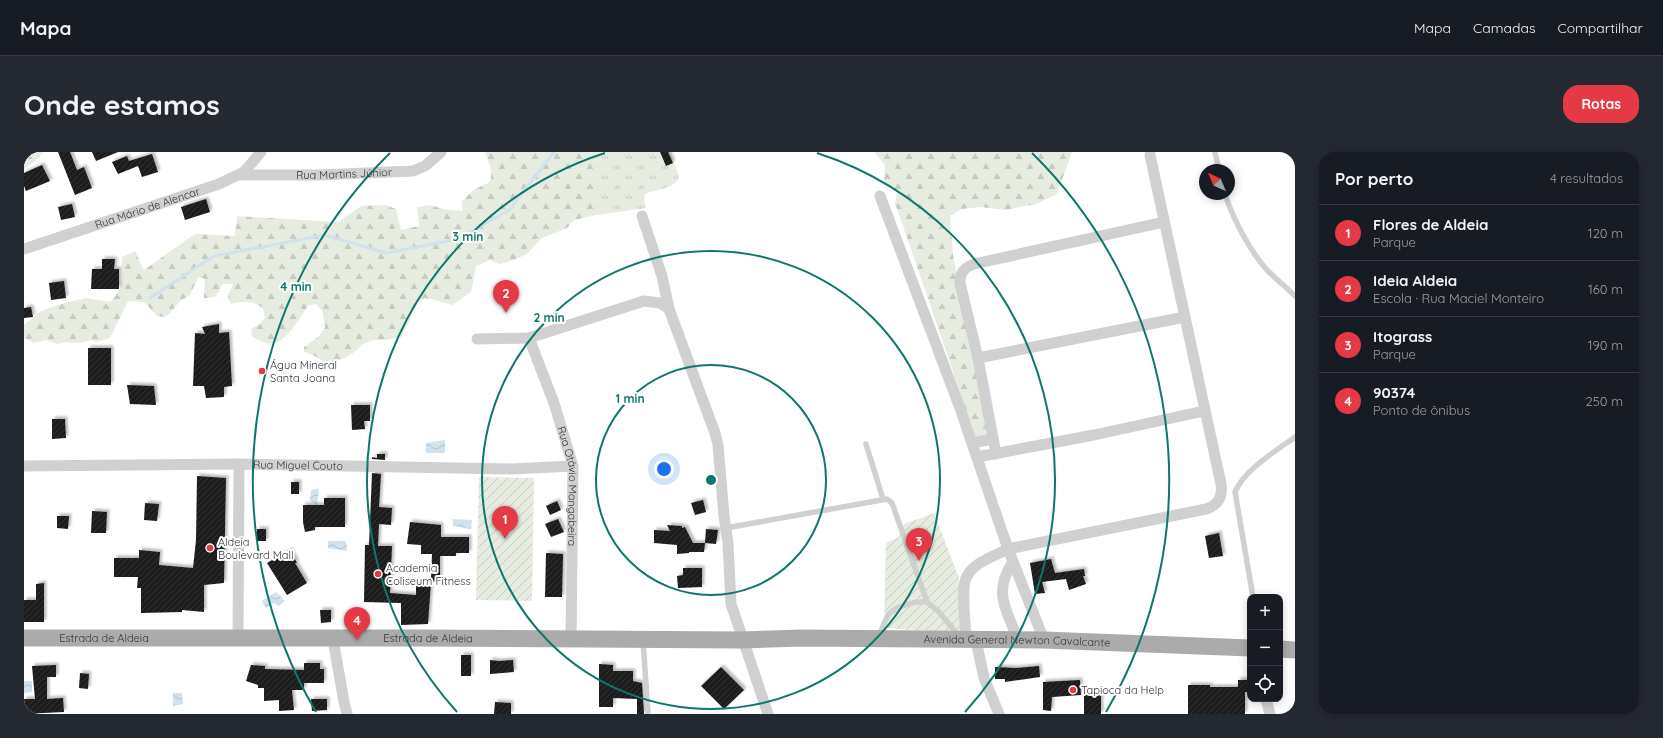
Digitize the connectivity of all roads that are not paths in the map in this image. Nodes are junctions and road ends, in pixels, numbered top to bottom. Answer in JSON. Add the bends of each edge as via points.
{"nodes":[{"id":1,"x":261,"y":152,"type":"edge"},
{"id":2,"x":441,"y":152,"type":"edge"},
{"id":3,"x":1215,"y":152,"type":"edge"},
{"id":4,"x":1150,"y":155,"type":"dead end"},
{"id":5,"x":1218,"y":164,"type":"edge"},
{"id":6,"x":239,"y":175,"type":"junction"},
{"id":7,"x":880,"y":196,"type":"dead end"},
{"id":8,"x":1227,"y":200,"type":"edge"},
{"id":9,"x":642,"y":216,"type":"dead end"},
{"id":10,"x":1164,"y":222,"type":"junction"},
{"id":11,"x":24,"y":249,"type":"edge"},
{"id":12,"x":1295,"y":296,"type":"edge"},
{"id":13,"x":669,"y":309,"type":"junction"},
{"id":14,"x":1185,"y":317,"type":"junction"},
{"id":15,"x":529,"y":338,"type":"junction"},
{"id":16,"x":477,"y":339,"type":"dead end"},
{"id":17,"x":978,"y":358,"type":"junction"},
{"id":18,"x":1204,"y":411,"type":"junction"},
{"id":19,"x":1295,"y":437,"type":"edge"},
{"id":20,"x":993,"y":439,"type":"junction"},
{"id":21,"x":972,"y":443,"type":"junction"},
{"id":22,"x":866,"y":444,"type":"dead end"},
{"id":23,"x":996,"y":454,"type":"junction"},
{"id":24,"x":977,"y":457,"type":"junction"},
{"id":25,"x":239,"y":464,"type":"junction"},
{"id":26,"x":24,"y":466,"type":"edge"},
{"id":27,"x":573,"y":466,"type":"junction"},
{"id":28,"x":883,"y":499,"type":"junction"},
{"id":29,"x":726,"y":528,"type":"junction"},
{"id":30,"x":1008,"y":549,"type":"junction"},
{"id":31,"x":1013,"y":562,"type":"junction"},
{"id":32,"x":1252,"y":594,"type":"edge"},
{"id":33,"x":927,"y":602,"type":"junction"},
{"id":34,"x":24,"y":638,"type":"edge"},
{"id":35,"x":238,"y":638,"type":"junction"},
{"id":36,"x":784,"y":638,"type":"joint"},
{"id":37,"x":332,"y":639,"type":"junction"},
{"id":38,"x":642,"y":639,"type":"junction"},
{"id":39,"x":878,"y":639,"type":"junction"},
{"id":40,"x":571,"y":640,"type":"junction"},
{"id":41,"x":742,"y":640,"type":"junction"},
{"id":42,"x":968,"y":640,"type":"junction"},
{"id":43,"x":1018,"y":640,"type":"junction"},
{"id":44,"x":1044,"y":640,"type":"junction"},
{"id":45,"x":1247,"y":648,"type":"edge"},
{"id":46,"x":1283,"y":649,"type":"edge"},
{"id":47,"x":1295,"y":650,"type":"edge"},
{"id":48,"x":1267,"y":702,"type":"edge"},
{"id":49,"x":347,"y":714,"type":"edge"},
{"id":50,"x":648,"y":714,"type":"edge"},
{"id":51,"x":768,"y":714,"type":"edge"},
{"id":52,"x":999,"y":714,"type":"edge"},
{"id":53,"x":1270,"y":714,"type":"edge"}],
"edges":[{"from":1,"to":6,"type":"street","name":"Rua Mário de Alencar"},
{"from":2,"to":6,"type":"street","name":"Rua Martins Júnior","via":[[426,166],[413,171]]},
{"from":3,"to":5,"type":"lane"},
{"from":4,"to":10,"type":"street"},
{"from":6,"to":11,"type":"street","name":"Rua Mário de Alencar"},
{"from":7,"to":21,"type":"street"},
{"from":8,"to":12,"type":"lane","via":[[1251,248],[1266,269]]},
{"from":9,"to":13,"type":"street","via":[[662,276]]},
{"from":10,"to":14,"type":"street"},
{"from":10,"to":17,"type":"street","via":[[974,264],[966,268],[962,271],[960,283]]},
{"from":13,"to":15,"type":"street","via":[[665,304],[652,301],[635,303]]},
{"from":13,"to":29,"type":"street","via":[[715,433]]},
{"from":14,"to":17,"type":"street"},
{"from":14,"to":18,"type":"street"},
{"from":15,"to":16,"type":"street"},
{"from":15,"to":27,"type":"street","name":"Rua Otávio Mangabeira","via":[[554,403]]},
{"from":17,"to":20,"type":"street"},
{"from":18,"to":23,"type":"street"},
{"from":18,"to":30,"type":"street","via":[[1221,489],[1216,504],[1206,509]]},
{"from":19,"to":32,"type":"lane","via":[[1246,475],[1235,492]]},
{"from":20,"to":21,"type":"street"},
{"from":20,"to":23,"type":"street"},
{"from":21,"to":24,"type":"street"},
{"from":22,"to":28,"type":"lane"},
{"from":23,"to":24,"type":"street"},
{"from":24,"to":30,"type":"street"},
{"from":25,"to":26,"type":"street","name":"Rua Miguel Couto"},
{"from":25,"to":27,"type":"street","name":"Rua Miguel Couto","via":[[446,469]]},
{"from":25,"to":35,"type":"street"},
{"from":27,"to":40,"type":"street","name":"Rua Otávio Mangabeira"},
{"from":28,"to":29,"type":"lane"},
{"from":28,"to":33,"type":"lane","via":[[892,503]]},
{"from":29,"to":41,"type":"street","via":[[730,558],[731,604]]},
{"from":30,"to":31,"type":"street"},
{"from":30,"to":42,"type":"street","via":[[978,564],[967,575],[963,589]]},
{"from":31,"to":43,"type":"street","via":[[1004,578],[1002,588]]},
{"from":31,"to":44,"type":"street"},
{"from":33,"to":39,"type":"lane","via":[[918,601],[890,613]]},
{"from":33,"to":42,"type":"lane"},
{"from":34,"to":35,"type":"main road","name":"Estrada de Aldeia"},
{"from":35,"to":37,"type":"main road","name":"Estrada de Aldeia"},
{"from":36,"to":39,"type":"main road","name":"Avenida General Newton Cavalcante"},
{"from":36,"to":41,"type":"main road","name":"Estrada de Aldeia"},
{"from":37,"to":40,"type":"main road","name":"Estrada de Aldeia"},
{"from":37,"to":49,"type":"street"},
{"from":38,"to":40,"type":"main road","name":"Estrada de Aldeia"},
{"from":38,"to":41,"type":"main road","name":"Estrada de Aldeia"},
{"from":38,"to":50,"type":"lane"},
{"from":39,"to":42,"type":"main road","name":"Avenida General Newton Cavalcante"},
{"from":41,"to":51,"type":"street"},
{"from":42,"to":43,"type":"main road","name":"Avenida General Newton Cavalcante"},
{"from":42,"to":52,"type":"street"},
{"from":43,"to":44,"type":"main road","name":"Avenida General Newton Cavalcante"},
{"from":44,"to":45,"type":"main road","name":"Avenida General Newton Cavalcante"},
{"from":46,"to":47,"type":"main road"},
{"from":48,"to":53,"type":"street"}]}
